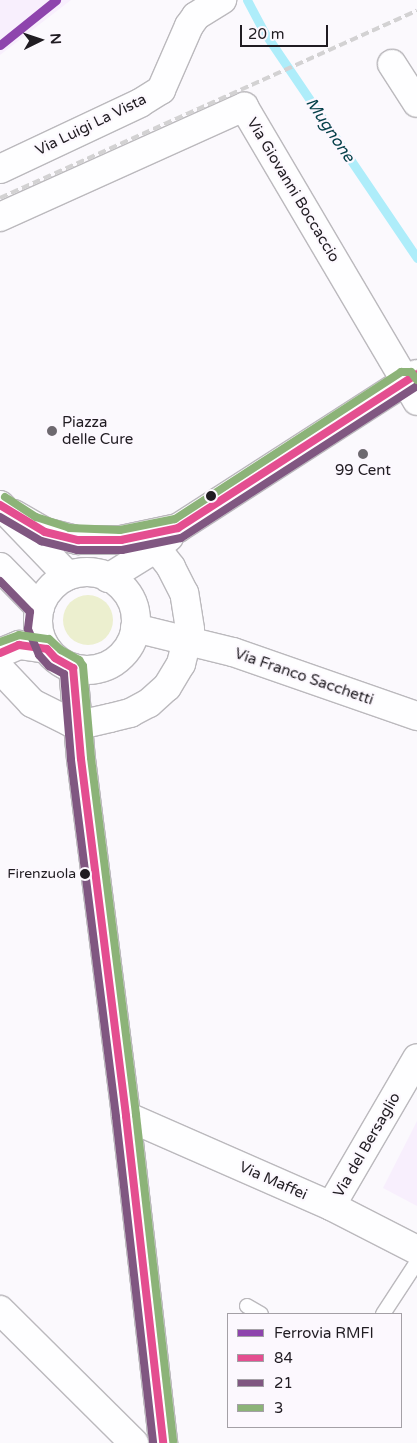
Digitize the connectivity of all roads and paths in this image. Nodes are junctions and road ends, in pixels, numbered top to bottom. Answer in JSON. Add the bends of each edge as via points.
{"nodes":[{"id":1,"x":222,"y":0,"type":"edge"},
{"id":2,"x":392,"y":64,"type":"dead end"},
{"id":3,"x":417,"y":103,"type":"edge"},
{"id":4,"x":0,"y":169,"type":"edge"},
{"id":5,"x":0,"y":217,"type":"edge"},
{"id":6,"x":413,"y":385,"type":"edge"},
{"id":7,"x":0,"y":505,"type":"edge"},
{"id":8,"x":179,"y":528,"type":"junction"},
{"id":9,"x":156,"y":548,"type":"junction"},
{"id":10,"x":0,"y":566,"type":"edge"},
{"id":11,"x":68,"y":576,"type":"junction"},
{"id":12,"x":108,"y":578,"type":"junction"},
{"id":13,"x":40,"y":608,"type":"junction"},
{"id":14,"x":135,"y":628,"type":"junction"},
{"id":15,"x":189,"y":640,"type":"junction"},
{"id":16,"x":47,"y":649,"type":"junction"},
{"id":17,"x":0,"y":653,"type":"edge"},
{"id":18,"x":73,"y":668,"type":"junction"},
{"id":19,"x":0,"y":669,"type":"edge"},
{"id":20,"x":417,"y":716,"type":"edge"},
{"id":21,"x":77,"y":723,"type":"junction"},
{"id":22,"x":417,"y":1058,"type":"edge"},
{"id":23,"x":126,"y":1116,"type":"junction"},
{"id":24,"x":331,"y":1206,"type":"junction"},
{"id":25,"x":417,"y":1250,"type":"edge"},
{"id":26,"x":417,"y":1262,"type":"edge"},
{"id":27,"x":247,"y":1306,"type":"dead end"},
{"id":28,"x":0,"y":1310,"type":"edge"},
{"id":29,"x":259,"y":1313,"type":"edge"},
{"id":30,"x":384,"y":1313,"type":"edge"},
{"id":31,"x":134,"y":1443,"type":"edge"},
{"id":32,"x":163,"y":1443,"type":"edge"}],
"edges":[{"from":1,"to":4,"type":"street","name":"Via Luigi La Vista","via":[[196,16],[189,26],[161,90]]},
{"from":2,"to":3,"type":"street"},
{"from":5,"to":6,"type":"street","name":"Via Giovanni Boccaccio","via":[[244,107]]},
{"from":6,"to":8,"type":"street"},
{"from":7,"to":8,"type":"street","via":[[44,532],[78,540],[121,540]]},
{"from":7,"to":11,"type":"street"},
{"from":8,"to":9,"type":"street"},
{"from":9,"to":12,"type":"street"},
{"from":9,"to":15,"type":"street","via":[[171,567],[184,593],[189,611]]},
{"from":10,"to":13,"type":"street"},
{"from":11,"to":12,"type":"street","via":[[90,573]]},
{"from":11,"to":13,"type":"street","via":[[50,589]]},
{"from":12,"to":14,"type":"street","via":[[130,598]]},
{"from":13,"to":16,"type":"street","via":[[38,627]]},
{"from":14,"to":15,"type":"street"},
{"from":14,"to":18,"type":"street","via":[[124,652],[114,662],[99,669]]},
{"from":15,"to":20,"type":"street","name":"Via Franco Sacchetti","via":[[233,652]]},
{"from":15,"to":21,"type":"street","via":[[174,676],[149,703],[130,713]]},
{"from":16,"to":17,"type":"street","via":[[19,645]]},
{"from":16,"to":18,"type":"street"},
{"from":18,"to":21,"type":"street"},
{"from":19,"to":21,"type":"street","via":[[32,703],[61,719]]},
{"from":21,"to":23,"type":"street"},
{"from":22,"to":24,"type":"street","name":"Via del Bersaglio"},
{"from":23,"to":24,"type":"street","name":"Via Maffei"},
{"from":23,"to":32,"type":"street"},
{"from":24,"to":25,"type":"street","name":"Via Maffei"},
{"from":26,"to":30,"type":"lane"},
{"from":27,"to":29,"type":"lane"},
{"from":28,"to":31,"type":"street"}]}
